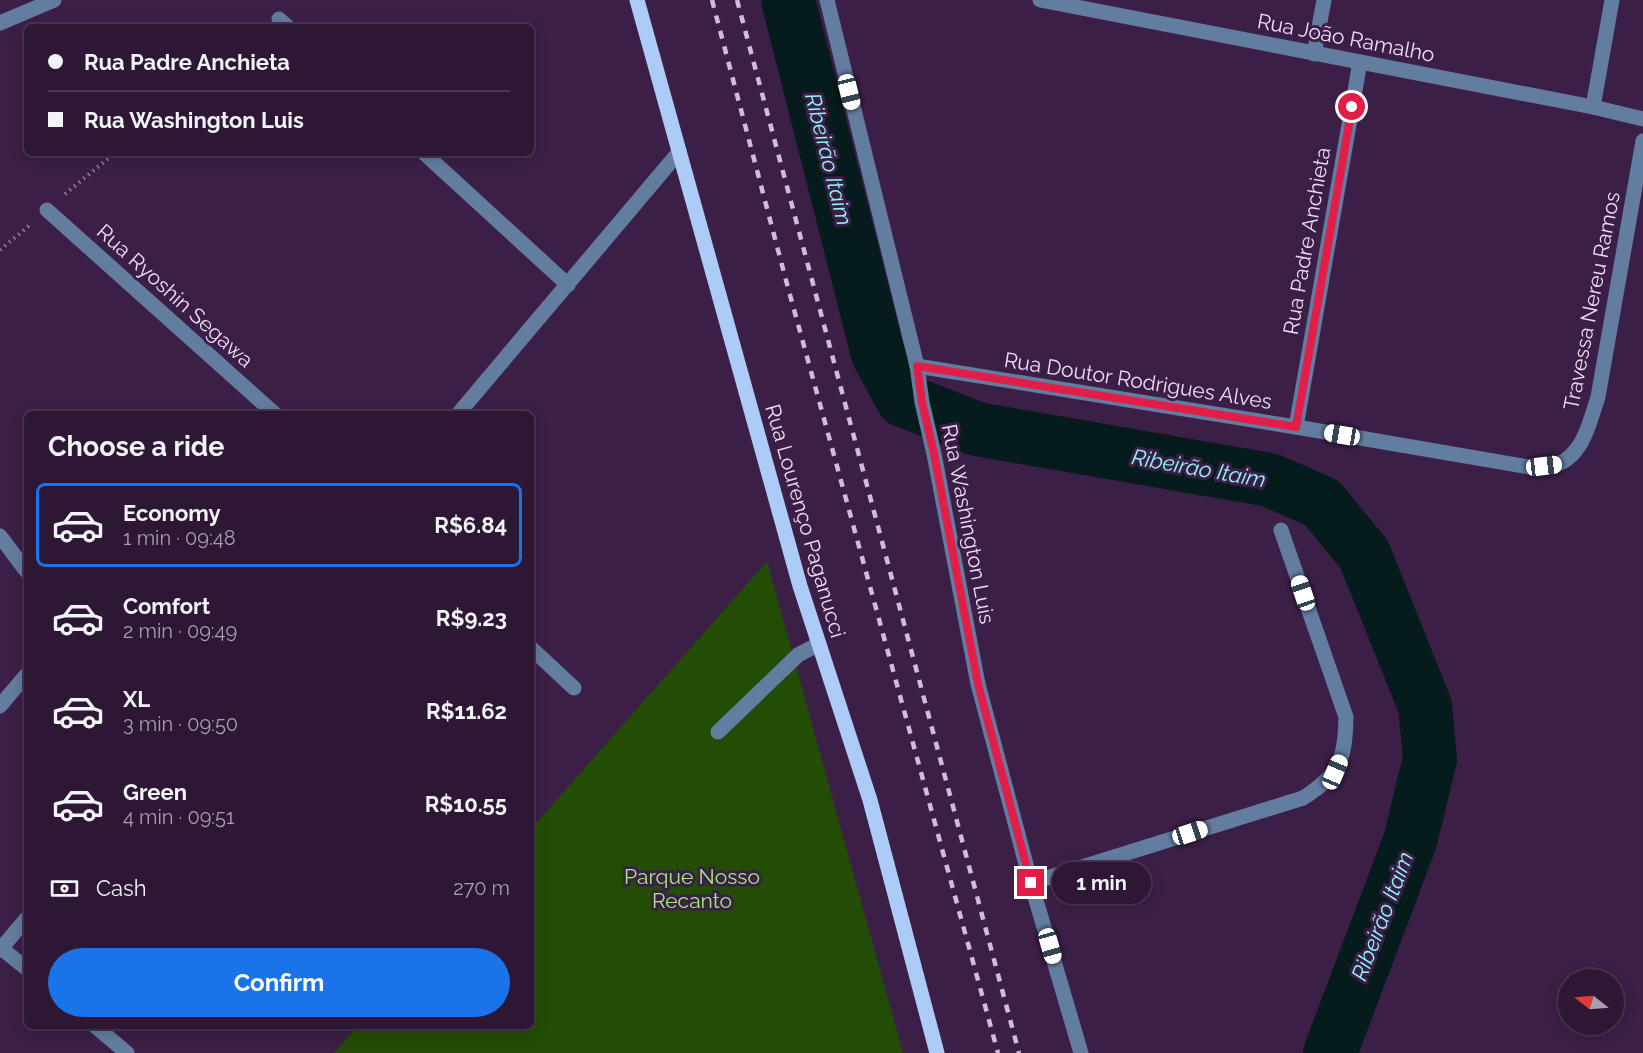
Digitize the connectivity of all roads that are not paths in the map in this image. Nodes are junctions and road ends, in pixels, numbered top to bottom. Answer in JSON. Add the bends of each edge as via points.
{"nodes":[{"id":1,"x":54,"y":0,"type":"edge"},
{"id":2,"x":637,"y":0,"type":"edge"},
{"id":3,"x":827,"y":0,"type":"edge"},
{"id":4,"x":1040,"y":0,"type":"edge"},
{"id":5,"x":1324,"y":0,"type":"edge"},
{"id":6,"x":1612,"y":0,"type":"edge"},
{"id":7,"x":0,"y":23,"type":"edge"},
{"id":8,"x":1314,"y":54,"type":"junction"},
{"id":9,"x":1360,"y":62,"type":"junction"},
{"id":10,"x":1593,"y":107,"type":"junction"},
{"id":11,"x":1643,"y":119,"type":"edge"},
{"id":12,"x":1643,"y":141,"type":"edge"},
{"id":13,"x":679,"y":152,"type":"junction"},
{"id":14,"x":427,"y":156,"type":"edge"},
{"id":15,"x":47,"y":210,"type":"dead end"},
{"id":16,"x":568,"y":285,"type":"junction"},
{"id":17,"x":917,"y":366,"type":"junction"},
{"id":18,"x":272,"y":411,"type":"edge"},
{"id":19,"x":461,"y":411,"type":"edge"},
{"id":20,"x":1296,"y":427,"type":"junction"},
{"id":21,"x":1529,"y":467,"type":"joint"},
{"id":22,"x":1281,"y":530,"type":"dead end"},
{"id":23,"x":0,"y":536,"type":"edge"},
{"id":24,"x":24,"y":568,"type":"edge"},
{"id":25,"x":819,"y":644,"type":"junction"},
{"id":26,"x":534,"y":651,"type":"edge"},
{"id":27,"x":24,"y":678,"type":"edge"},
{"id":28,"x":574,"y":688,"type":"dead end"},
{"id":29,"x":0,"y":706,"type":"edge"},
{"id":30,"x":718,"y":732,"type":"dead end"},
{"id":31,"x":1031,"y":883,"type":"junction"},
{"id":32,"x":24,"y":922,"type":"edge"},
{"id":33,"x":1,"y":949,"type":"edge"},
{"id":34,"x":24,"y":967,"type":"edge"},
{"id":35,"x":98,"y":1029,"type":"edge"},
{"id":36,"x":127,"y":1053,"type":"edge"},
{"id":37,"x":937,"y":1053,"type":"edge"},
{"id":38,"x":1081,"y":1053,"type":"edge"}],
"edges":[{"from":1,"to":7,"type":"street"},
{"from":2,"to":13,"type":"main road","name":"Rua Lourenço Paganucci"},
{"from":3,"to":17,"type":"street","name":"Rua Washington Luis"},
{"from":4,"to":8,"type":"street","name":"Rua João Ramalho"},
{"from":5,"to":8,"type":"street"},
{"from":6,"to":10,"type":"street"},
{"from":8,"to":9,"type":"street","name":"Rua João Ramalho"},
{"from":9,"to":10,"type":"street","name":"Rua João Ramalho"},
{"from":9,"to":20,"type":"street","name":"Rua Padre Anchieta"},
{"from":10,"to":11,"type":"street","name":"Rua João Ramalho"},
{"from":12,"to":21,"type":"street","name":"Travessa Nereu Ramos","via":[[1598,397],[1588,428],[1577,449],[1558,464]]},
{"from":13,"to":16,"type":"street"},
{"from":13,"to":25,"type":"main road","name":"Rua Lourenço Paganucci"},
{"from":14,"to":16,"type":"street"},
{"from":15,"to":18,"type":"street","name":"Rua Ryoshin Segawa"},
{"from":16,"to":19,"type":"street"},
{"from":17,"to":20,"type":"street","name":"Rua Doutor Rodrigues Alves"},
{"from":17,"to":31,"type":"street","name":"Rua Washington Luis","via":[[978,684]]},
{"from":20,"to":21,"type":"street","name":"Rua Doutor Rodrigues Alves"},
{"from":22,"to":31,"type":"street","via":[[1346,717],[1346,739],[1335,772],[1303,798]]},
{"from":23,"to":24,"type":"street"},
{"from":25,"to":30,"type":"street","via":[[798,655]]},
{"from":25,"to":37,"type":"main road","name":"Rua Lourenço Paganucci","via":[[870,800]]},
{"from":26,"to":28,"type":"street"},
{"from":27,"to":29,"type":"street"},
{"from":31,"to":38,"type":"street","name":"Rua Washington Luis"},
{"from":32,"to":33,"type":"street"},
{"from":33,"to":34,"type":"street"},
{"from":35,"to":36,"type":"street"}]}
